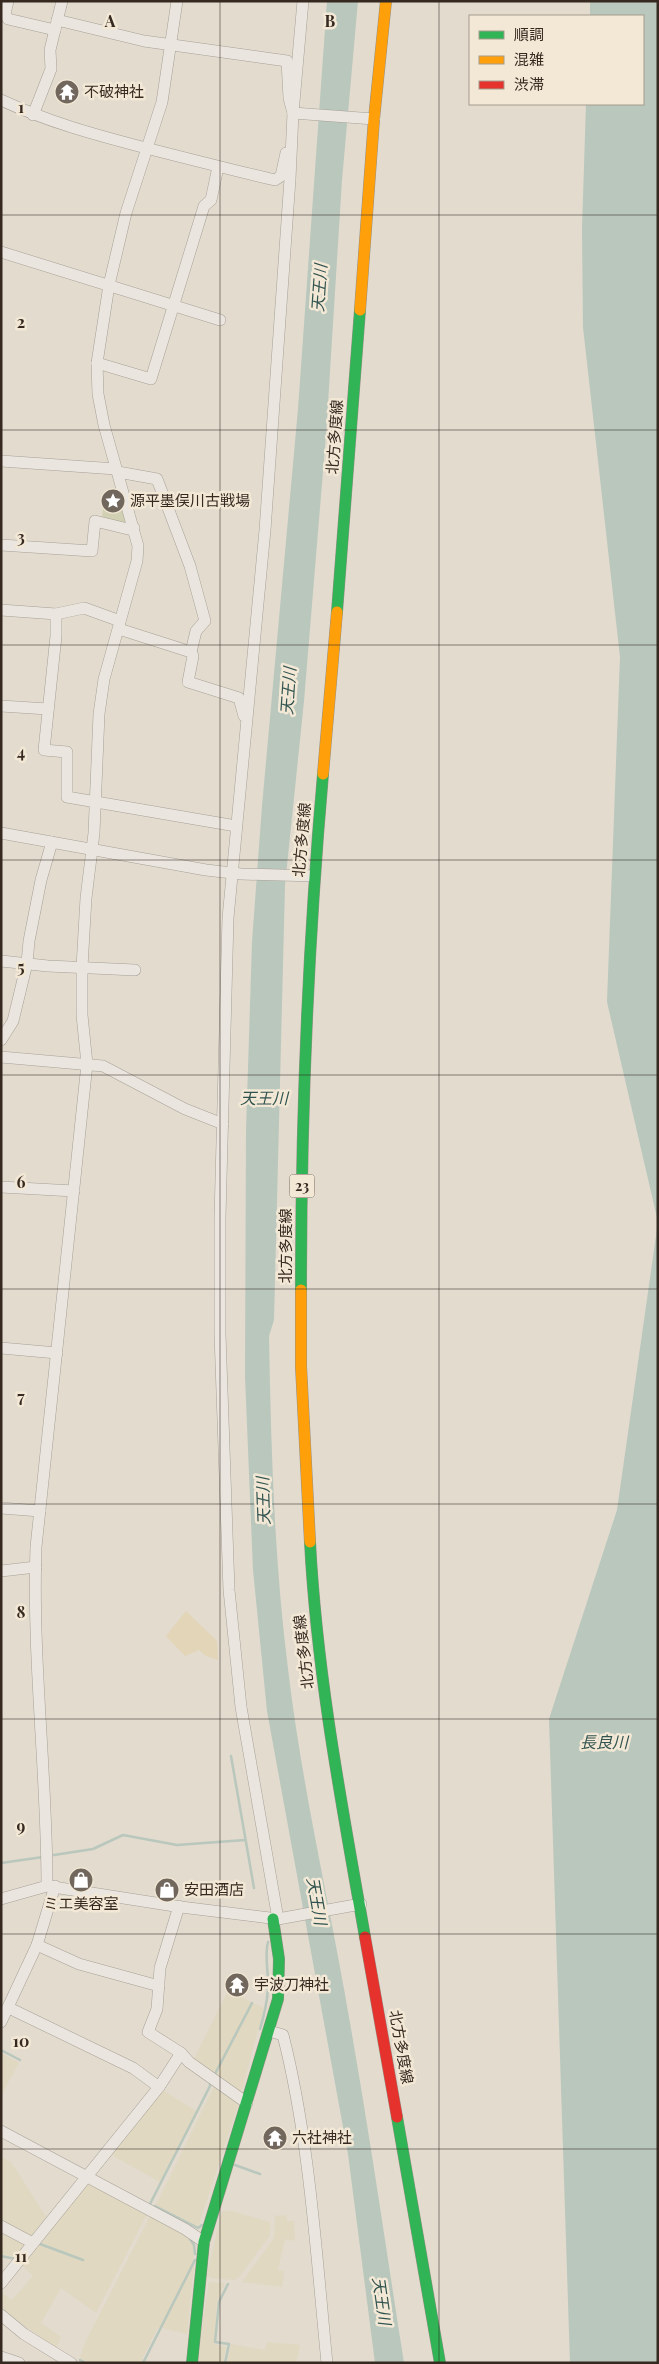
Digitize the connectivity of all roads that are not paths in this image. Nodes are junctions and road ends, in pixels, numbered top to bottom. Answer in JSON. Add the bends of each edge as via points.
{"nodes":[{"id":1,"x":8,"y":1,"type":"edge"},
{"id":2,"x":62,"y":1,"type":"edge"},
{"id":3,"x":177,"y":1,"type":"edge"},
{"id":4,"x":303,"y":1,"type":"edge"},
{"id":5,"x":386,"y":1,"type":"edge"},
{"id":6,"x":56,"y":25,"type":"junction"},
{"id":7,"x":170,"y":46,"type":"junction"},
{"id":8,"x":1,"y":100,"type":"edge"},
{"id":9,"x":298,"y":114,"type":"junction"},
{"id":10,"x":33,"y":115,"type":"junction"},
{"id":11,"x":369,"y":119,"type":"junction"},
{"id":12,"x":292,"y":135,"type":"junction"},
{"id":13,"x":148,"y":148,"type":"junction"},
{"id":14,"x":218,"y":168,"type":"junction"},
{"id":15,"x":1,"y":252,"type":"edge"},
{"id":16,"x":110,"y":285,"type":"junction"},
{"id":17,"x":172,"y":305,"type":"junction"},
{"id":18,"x":220,"y":320,"type":"dead end"},
{"id":19,"x":97,"y":363,"type":"junction"},
{"id":20,"x":1,"y":461,"type":"edge"},
{"id":21,"x":117,"y":471,"type":"junction"},
{"id":22,"x":134,"y":528,"type":"junction"},
{"id":23,"x":1,"y":545,"type":"edge"},
{"id":24,"x":1,"y":610,"type":"edge"},
{"id":25,"x":56,"y":614,"type":"junction"},
{"id":26,"x":120,"y":625,"type":"junction"},
{"id":27,"x":191,"y":652,"type":"junction"},
{"id":28,"x":1,"y":706,"type":"edge"},
{"id":29,"x":48,"y":709,"type":"junction"},
{"id":30,"x":248,"y":723,"type":"junction"},
{"id":31,"x":96,"y":800,"type":"junction"},
{"id":32,"x":236,"y":826,"type":"junction"},
{"id":33,"x":1,"y":833,"type":"edge"},
{"id":34,"x":52,"y":842,"type":"junction"},
{"id":35,"x":92,"y":848,"type":"junction"},
{"id":36,"x":236,"y":873,"type":"junction"},
{"id":37,"x":314,"y":876,"type":"junction"},
{"id":38,"x":1,"y":961,"type":"edge"},
{"id":39,"x":27,"y":963,"type":"junction"},
{"id":40,"x":82,"y":967,"type":"junction"},
{"id":41,"x":135,"y":970,"type":"dead end"},
{"id":42,"x":1,"y":1040,"type":"edge"},
{"id":43,"x":1,"y":1057,"type":"edge"},
{"id":44,"x":87,"y":1064,"type":"junction"},
{"id":45,"x":223,"y":1124,"type":"junction"},
{"id":46,"x":1,"y":1187,"type":"edge"},
{"id":47,"x":74,"y":1191,"type":"junction"},
{"id":48,"x":1,"y":1348,"type":"edge"},
{"id":49,"x":56,"y":1353,"type":"junction"},
{"id":50,"x":1,"y":1508,"type":"edge"},
{"id":51,"x":40,"y":1511,"type":"junction"},
{"id":52,"x":36,"y":1567,"type":"junction"},
{"id":53,"x":1,"y":1571,"type":"edge"},
{"id":54,"x":51,"y":1886,"type":"junction"},
{"id":55,"x":1,"y":1898,"type":"edge"},
{"id":56,"x":361,"y":1904,"type":"junction"},
{"id":57,"x":179,"y":1906,"type":"junction"},
{"id":58,"x":280,"y":1918,"type":"junction"},
{"id":59,"x":37,"y":1945,"type":"junction"},
{"id":60,"x":159,"y":1986,"type":"junction"},
{"id":61,"x":9,"y":2008,"type":"junction"},
{"id":62,"x":1,"y":2022,"type":"edge"},
{"id":63,"x":269,"y":2030,"type":"junction"},
{"id":64,"x":180,"y":2053,"type":"junction"},
{"id":65,"x":159,"y":2087,"type":"junction"},
{"id":66,"x":247,"y":2103,"type":"junction"},
{"id":67,"x":1,"y":2132,"type":"edge"},
{"id":68,"x":87,"y":2176,"type":"junction"},
{"id":69,"x":1,"y":2226,"type":"edge"},
{"id":70,"x":204,"y":2242,"type":"junction"},
{"id":71,"x":33,"y":2243,"type":"junction"},
{"id":72,"x":1,"y":2283,"type":"edge"},
{"id":73,"x":1,"y":2315,"type":"edge"},
{"id":74,"x":1,"y":2357,"type":"edge"},
{"id":75,"x":19,"y":2363,"type":"edge"},
{"id":76,"x":71,"y":2363,"type":"edge"},
{"id":77,"x":192,"y":2363,"type":"edge"},
{"id":78,"x":327,"y":2363,"type":"edge"},
{"id":79,"x":440,"y":2363,"type":"edge"}],
"edges":[{"from":1,"to":6,"type":"street","via":[[5,14],[8,19]]},
{"from":2,"to":6,"type":"street"},
{"from":3,"to":7,"type":"street"},
{"from":4,"to":9,"type":"street"},
{"from":5,"to":11,"type":"main road","name":"北方多度線","number":"23"},
{"from":6,"to":7,"type":"street"},
{"from":6,"to":10,"type":"street","via":[[50,50],[51,69]]},
{"from":7,"to":9,"type":"street","via":[[287,61],[289,98]]},
{"from":7,"to":13,"type":"street","via":[[162,102]]},
{"from":8,"to":10,"type":"street"},
{"from":9,"to":11,"type":"street"},
{"from":9,"to":12,"type":"street"},
{"from":10,"to":13,"type":"street"},
{"from":11,"to":37,"type":"main road","name":"北方多度線","number":"23","via":[[342,551]]},
{"from":12,"to":14,"type":"street","via":[[281,176],[275,180]]},
{"from":12,"to":30,"type":"street","via":[[266,520]]},
{"from":13,"to":14,"type":"street"},
{"from":13,"to":16,"type":"street","via":[[126,213]]},
{"from":14,"to":17,"type":"street","via":[[211,200],[204,206]]},
{"from":15,"to":16,"type":"street"},
{"from":16,"to":17,"type":"street"},
{"from":16,"to":19,"type":"street"},
{"from":17,"to":18,"type":"street"},
{"from":17,"to":19,"type":"street","via":[[150,379]]},
{"from":19,"to":21,"type":"street","via":[[100,402]]},
{"from":20,"to":21,"type":"street"},
{"from":21,"to":22,"type":"street"},
{"from":21,"to":27,"type":"street","via":[[157,479],[190,566],[204,621],[196,631]]},
{"from":22,"to":23,"type":"street","via":[[95,521],[92,551]]},
{"from":22,"to":26,"type":"street","via":[[138,554]]},
{"from":24,"to":25,"type":"street"},
{"from":25,"to":26,"type":"street","via":[[84,608]]},
{"from":25,"to":29,"type":"street"},
{"from":26,"to":27,"type":"street"},
{"from":26,"to":31,"type":"street","via":[[104,678],[100,705]]},
{"from":27,"to":30,"type":"street","via":[[188,682],[239,698]]},
{"from":28,"to":29,"type":"street"},
{"from":29,"to":31,"type":"street","via":[[44,750],[67,752],[67,796]]},
{"from":30,"to":32,"type":"street"},
{"from":31,"to":32,"type":"street"},
{"from":31,"to":35,"type":"street"},
{"from":32,"to":36,"type":"street"},
{"from":33,"to":34,"type":"street"},
{"from":34,"to":35,"type":"street"},
{"from":34,"to":39,"type":"street","via":[[41,880]]},
{"from":35,"to":36,"type":"street"},
{"from":35,"to":40,"type":"street"},
{"from":36,"to":37,"type":"street"},
{"from":36,"to":45,"type":"street","via":[[224,1017]]},
{"from":37,"to":56,"type":"main road","name":"北方多度線","number":"23","via":[[301,1196],[302,1376],[314,1609],[326,1712]]},
{"from":38,"to":39,"type":"street"},
{"from":39,"to":40,"type":"street"},
{"from":39,"to":42,"type":"street","via":[[13,1020]]},
{"from":40,"to":41,"type":"street"},
{"from":40,"to":44,"type":"street","via":[[82,1016]]},
{"from":43,"to":44,"type":"street"},
{"from":44,"to":45,"type":"street","via":[[103,1066],[185,1109]]},
{"from":44,"to":47,"type":"street"},
{"from":45,"to":58,"type":"street","via":[[220,1334],[229,1590],[241,1706]]},
{"from":46,"to":47,"type":"street"},
{"from":47,"to":49,"type":"street"},
{"from":48,"to":49,"type":"street"},
{"from":49,"to":51,"type":"street"},
{"from":50,"to":51,"type":"street"},
{"from":51,"to":52,"type":"street"},
{"from":52,"to":53,"type":"street"},
{"from":52,"to":54,"type":"street"},
{"from":54,"to":55,"type":"street"},
{"from":54,"to":57,"type":"street"},
{"from":54,"to":59,"type":"street"},
{"from":56,"to":58,"type":"street"},
{"from":56,"to":79,"type":"main road","name":"北方多度線","number":"23"},
{"from":57,"to":58,"type":"street"},
{"from":57,"to":60,"type":"street","via":[[160,1968]]},
{"from":58,"to":63,"type":"main road","via":[[280,1981]]},
{"from":59,"to":60,"type":"street","via":[[79,1964]]},
{"from":59,"to":61,"type":"street"},
{"from":60,"to":64,"type":"street","via":[[157,2009],[148,2032]]},
{"from":61,"to":62,"type":"street"},
{"from":61,"to":65,"type":"street","via":[[133,2068]]},
{"from":63,"to":66,"type":"main road"},
{"from":63,"to":78,"type":"street","via":[[283,2035],[296,2094],[316,2225]]},
{"from":64,"to":65,"type":"street"},
{"from":64,"to":66,"type":"street"},
{"from":65,"to":68,"type":"street"},
{"from":66,"to":70,"type":"main road"},
{"from":67,"to":68,"type":"street"},
{"from":68,"to":70,"type":"street"},
{"from":68,"to":71,"type":"street"},
{"from":69,"to":71,"type":"street"},
{"from":70,"to":77,"type":"main road"},
{"from":71,"to":72,"type":"street"},
{"from":73,"to":76,"type":"street","via":[[24,2334]]},
{"from":74,"to":75,"type":"street"}]}
